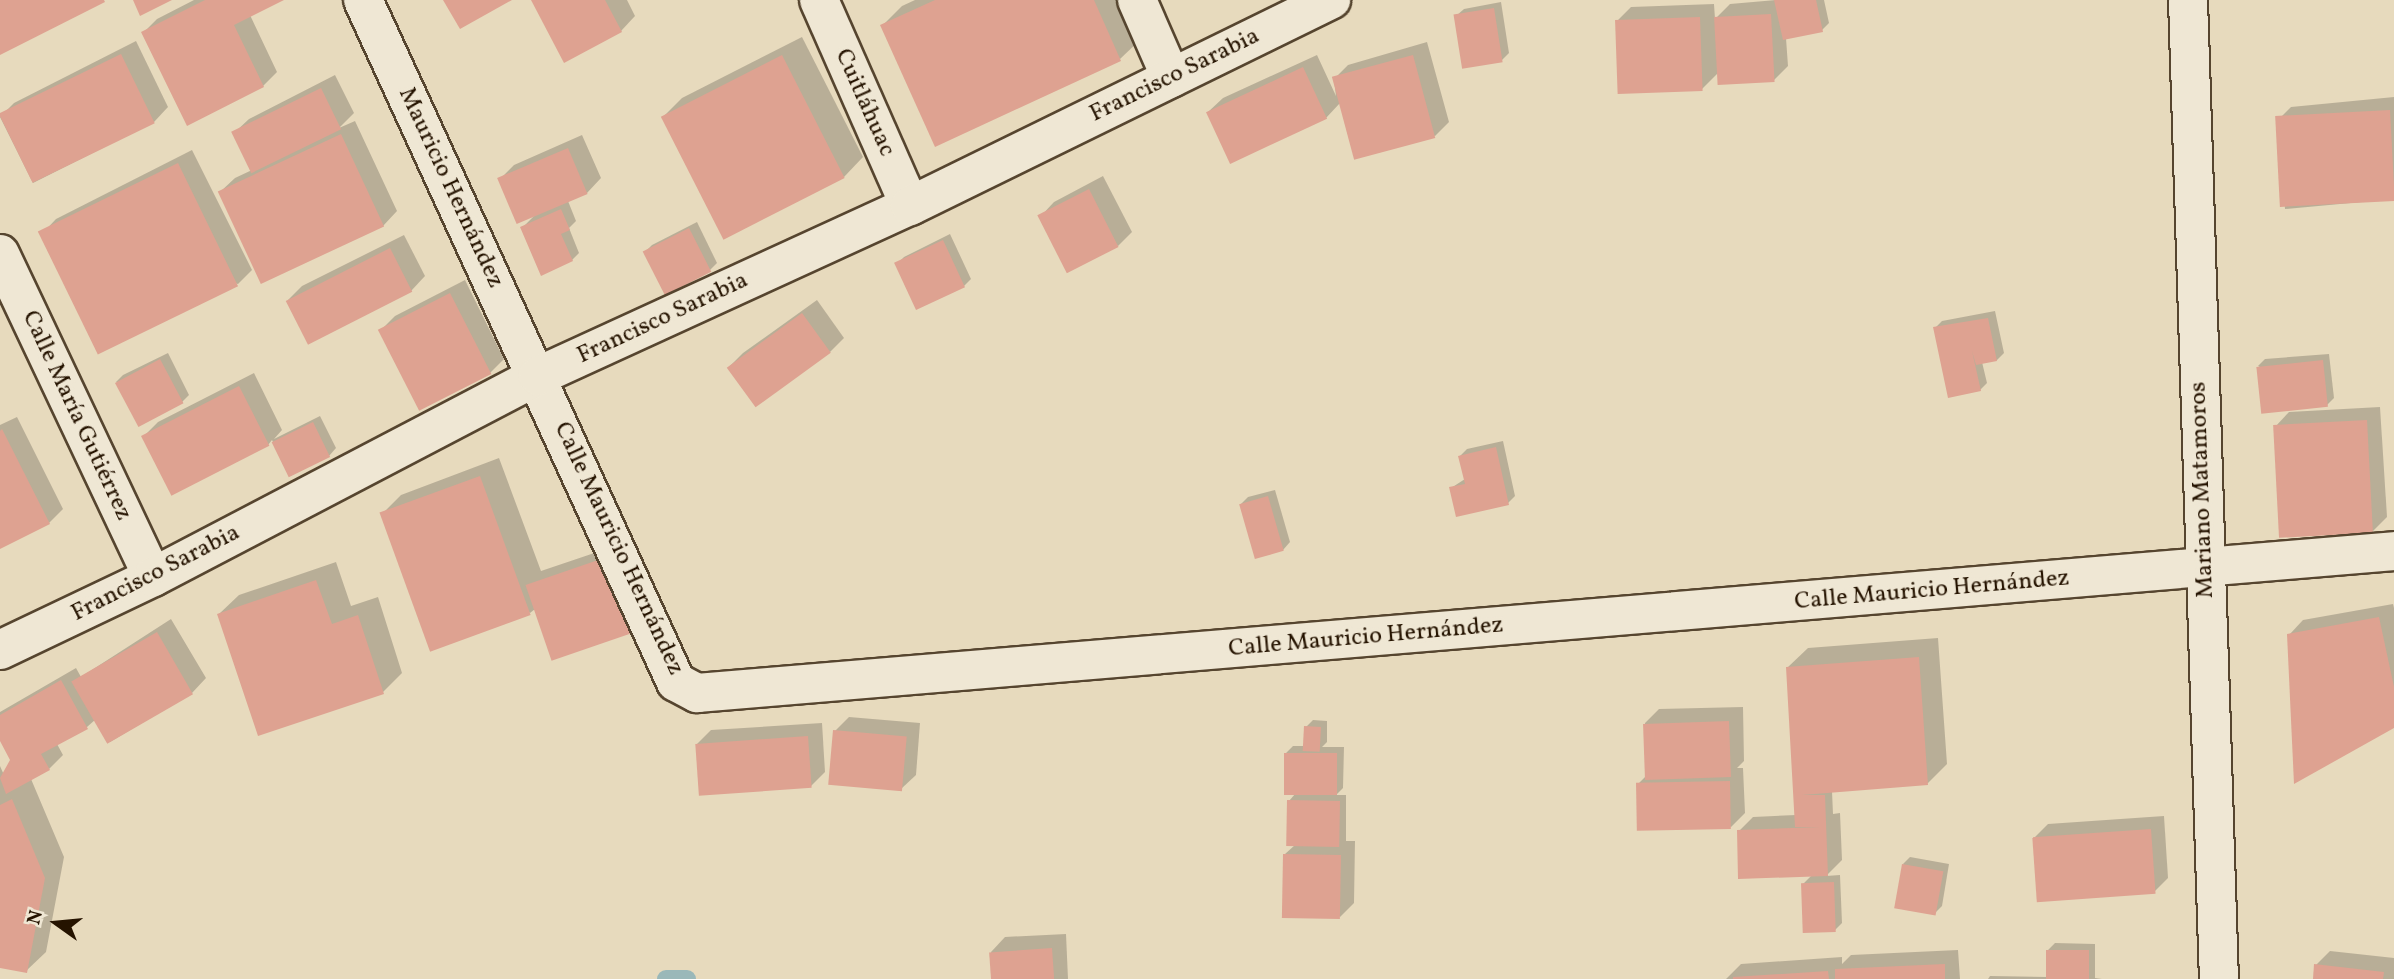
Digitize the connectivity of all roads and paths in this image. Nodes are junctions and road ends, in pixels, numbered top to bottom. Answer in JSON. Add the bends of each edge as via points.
{"nodes":[{"id":1,"x":363,"y":0,"type":"edge"},
{"id":2,"x":819,"y":0,"type":"edge"},
{"id":3,"x":1137,"y":0,"type":"edge"},
{"id":4,"x":1331,"y":0,"type":"edge"},
{"id":5,"x":2188,"y":0,"type":"edge"},
{"id":6,"x":1171,"y":78,"type":"junction"},
{"id":7,"x":909,"y":206,"type":"junction"},
{"id":8,"x":0,"y":254,"type":"edge"},
{"id":9,"x":538,"y":376,"type":"junction"},
{"id":10,"x":2394,"y":551,"type":"edge"},
{"id":11,"x":2206,"y":568,"type":"junction"},
{"id":12,"x":153,"y":577,"type":"junction"},
{"id":13,"x":0,"y":650,"type":"edge"},
{"id":14,"x":2220,"y":979,"type":"edge"}],
"edges":[{"from":1,"to":9,"type":"street","name":"Mauricio Hernández"},
{"from":2,"to":7,"type":"street","name":"Cuitláhuac"},
{"from":3,"to":6,"type":"street"},
{"from":4,"to":6,"type":"street","name":"Francisco Sarabia"},
{"from":5,"to":11,"type":"street","name":"Mariano Matamoros"},
{"from":6,"to":7,"type":"street","name":"Francisco Sarabia"},
{"from":7,"to":9,"type":"street","name":"Francisco Sarabia"},
{"from":8,"to":12,"type":"street","name":"Calle María Gutiérrez"},
{"from":9,"to":11,"type":"street","name":"Calle Mauricio Hernández","via":[[676,682],[697,693]]},
{"from":9,"to":12,"type":"street","name":"Francisco Sarabia"},
{"from":10,"to":11,"type":"street","name":"Calle Mauricio Hernández"},
{"from":11,"to":14,"type":"street","name":"Mariano Matamoros"},
{"from":12,"to":13,"type":"street","name":"Francisco Sarabia"}]}
